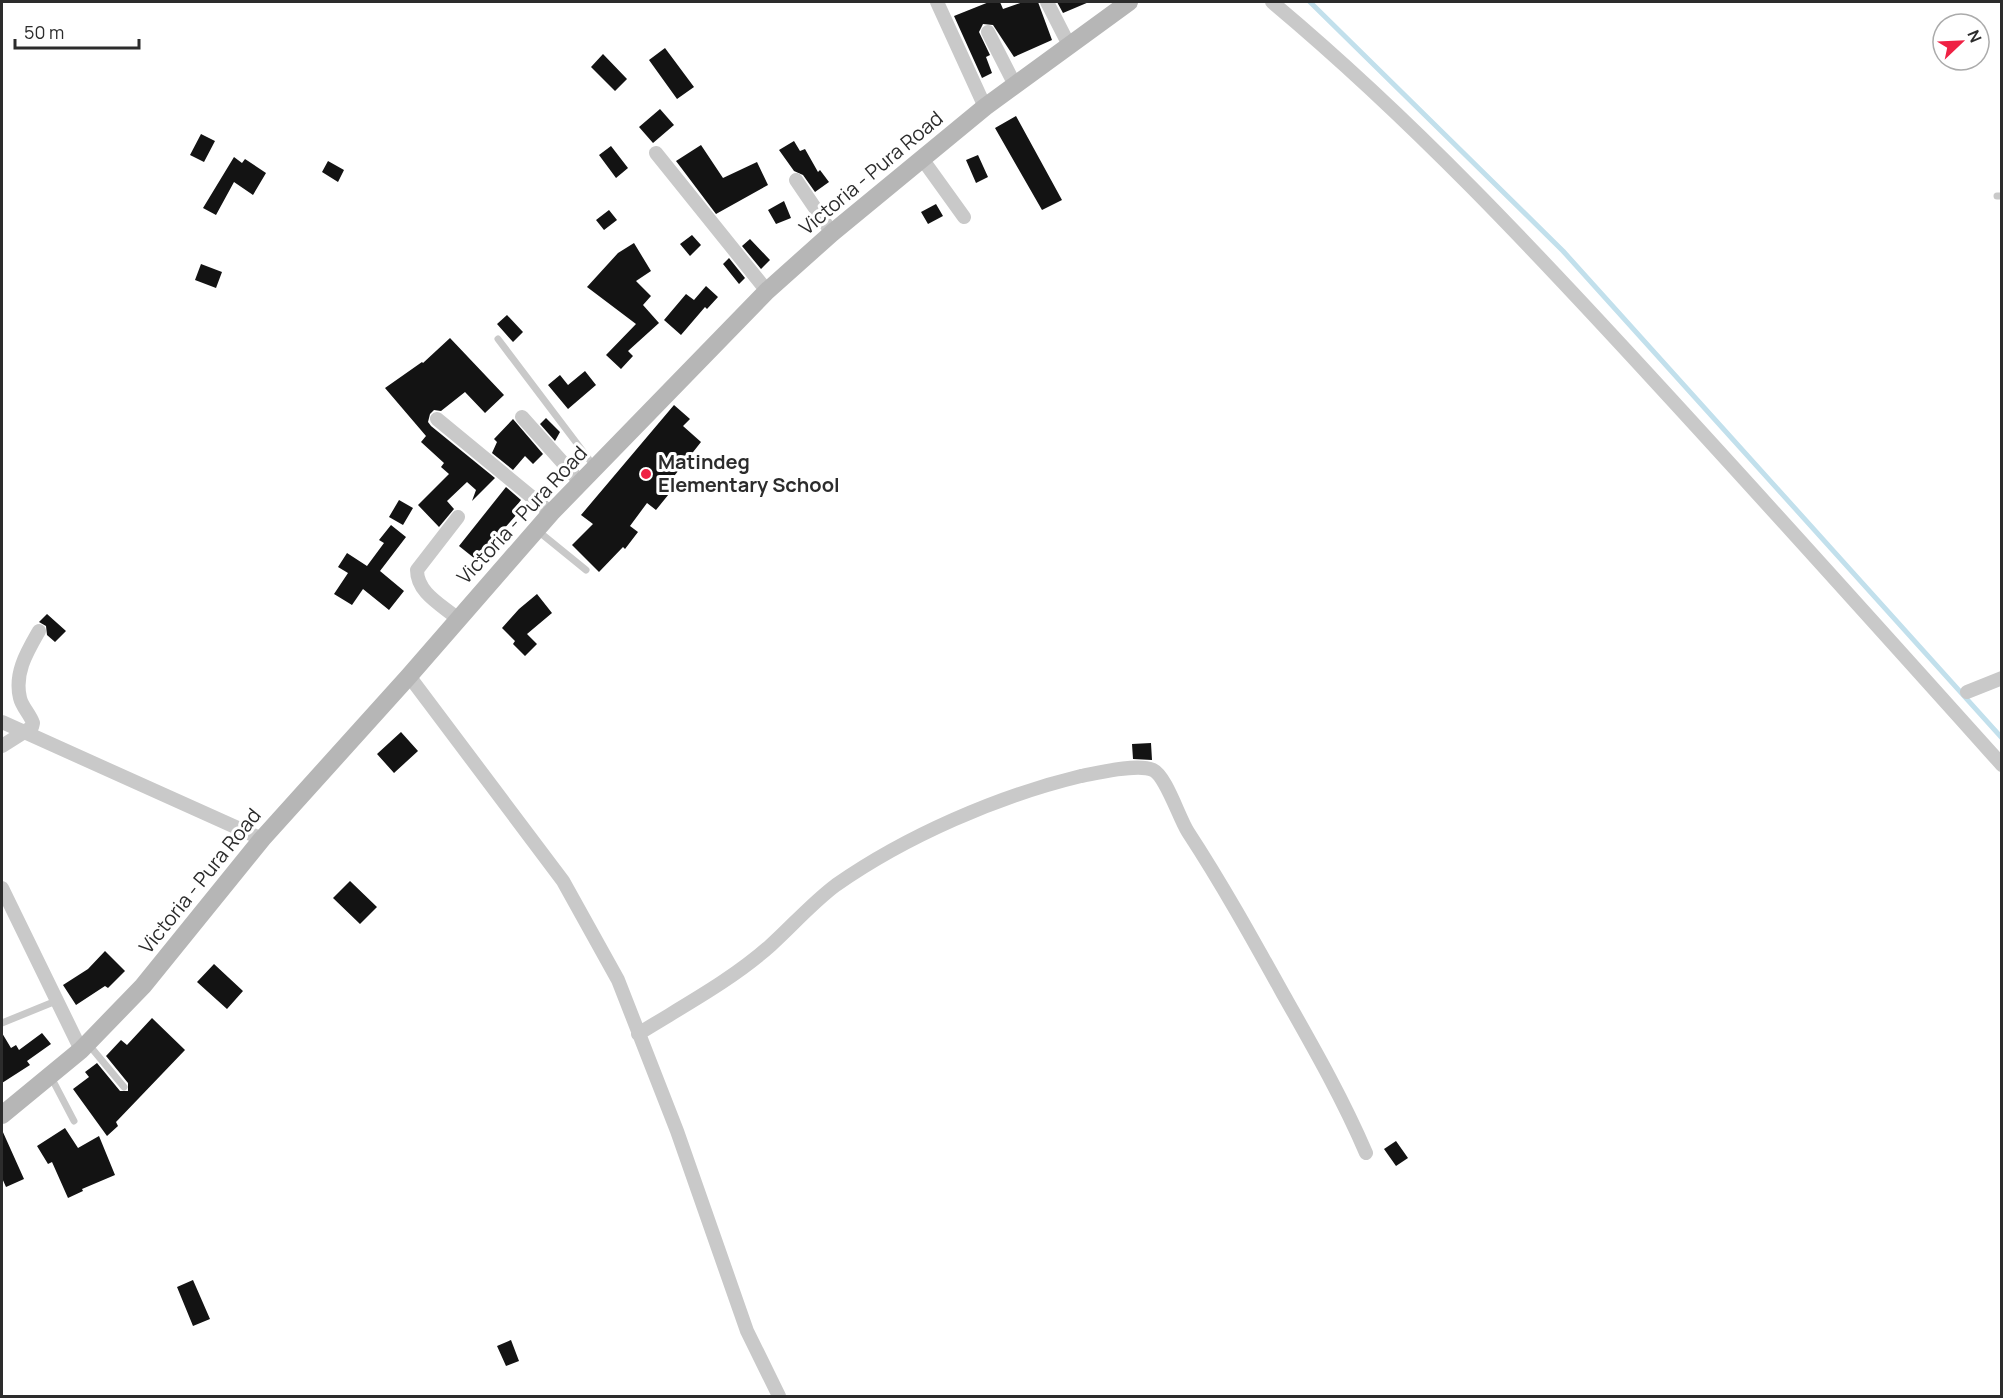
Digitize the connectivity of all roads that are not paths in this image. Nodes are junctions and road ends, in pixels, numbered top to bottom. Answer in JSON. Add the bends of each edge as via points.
{"nodes":[{"id":1,"x":937,"y":2,"type":"edge"},
{"id":2,"x":1047,"y":2,"type":"edge"},
{"id":3,"x":1129,"y":2,"type":"edge"},
{"id":4,"x":1272,"y":2,"type":"edge"},
{"id":5,"x":988,"y":32,"type":"dead end"},
{"id":6,"x":1069,"y":45,"type":"junction"},
{"id":7,"x":1015,"y":85,"type":"junction"},
{"id":8,"x":985,"y":107,"type":"junction"},
{"id":9,"x":656,"y":153,"type":"dead end"},
{"id":10,"x":923,"y":160,"type":"junction"},
{"id":11,"x":796,"y":180,"type":"dead end"},
{"id":12,"x":964,"y":217,"type":"dead end"},
{"id":13,"x":832,"y":233,"type":"junction"},
{"id":14,"x":767,"y":291,"type":"junction"},
{"id":15,"x":498,"y":339,"type":"dead end"},
{"id":16,"x":522,"y":417,"type":"dead end"},
{"id":17,"x":437,"y":419,"type":"dead end"},
{"id":18,"x":596,"y":468,"type":"junction"},
{"id":19,"x":581,"y":483,"type":"junction"},
{"id":20,"x":551,"y":513,"type":"junction"},
{"id":21,"x":458,"y":518,"type":"dead end"},
{"id":22,"x":537,"y":529,"type":"junction"},
{"id":23,"x":586,"y":570,"type":"dead end"},
{"id":24,"x":458,"y":619,"type":"junction"},
{"id":25,"x":39,"y":631,"type":"dead end"},
{"id":26,"x":409,"y":676,"type":"junction"},
{"id":27,"x":2001,"y":678,"type":"edge"},
{"id":28,"x":1967,"y":692,"type":"dead end"},
{"id":29,"x":2,"y":722,"type":"edge"},
{"id":30,"x":23,"y":732,"type":"junction"},
{"id":31,"x":2,"y":746,"type":"edge"},
{"id":32,"x":2001,"y":765,"type":"edge"},
{"id":33,"x":262,"y":839,"type":"junction"},
{"id":34,"x":2,"y":888,"type":"edge"},
{"id":35,"x":56,"y":1001,"type":"junction"},
{"id":36,"x":2,"y":1023,"type":"edge"},
{"id":37,"x":638,"y":1034,"type":"junction"},
{"id":38,"x":84,"y":1047,"type":"junction"},
{"id":39,"x":50,"y":1075,"type":"junction"},
{"id":40,"x":124,"y":1087,"type":"dead end"},
{"id":41,"x":2,"y":1114,"type":"edge"},
{"id":42,"x":74,"y":1121,"type":"dead end"},
{"id":43,"x":1366,"y":1153,"type":"dead end"},
{"id":44,"x":779,"y":1396,"type":"edge"}],
"edges":[{"from":1,"to":8,"type":"street"},
{"from":2,"to":6,"type":"street"},
{"from":3,"to":6,"type":"main road","name":"Victoria - Pura Road"},
{"from":4,"to":32,"type":"street","via":[[1326,46],[1478,192],[1770,507]]},
{"from":5,"to":7,"type":"street"},
{"from":6,"to":7,"type":"main road","name":"Victoria - Pura Road"},
{"from":7,"to":8,"type":"main road","name":"Victoria - Pura Road"},
{"from":8,"to":10,"type":"main road","name":"Victoria - Pura Road"},
{"from":9,"to":14,"type":"street"},
{"from":10,"to":12,"type":"street"},
{"from":10,"to":13,"type":"main road","name":"Victoria - Pura Road"},
{"from":11,"to":13,"type":"street"},
{"from":13,"to":14,"type":"main road","name":"Victoria - Pura Road"},
{"from":14,"to":18,"type":"main road","name":"Victoria - Pura Road"},
{"from":15,"to":18,"type":"lane"},
{"from":16,"to":19,"type":"street"},
{"from":17,"to":20,"type":"street"},
{"from":18,"to":19,"type":"main road","name":"Victoria - Pura Road"},
{"from":19,"to":20,"type":"main road","name":"Victoria - Pura Road"},
{"from":20,"to":22,"type":"main road","name":"Victoria - Pura Road"},
{"from":21,"to":24,"type":"street","via":[[417,570],[417,581]]},
{"from":22,"to":23,"type":"lane"},
{"from":22,"to":24,"type":"main road","name":"Victoria - Pura Road"},
{"from":24,"to":26,"type":"main road","name":"Victoria - Pura Road"},
{"from":25,"to":30,"type":"street","via":[[19,675],[20,698],[33,723]]},
{"from":26,"to":33,"type":"main road","name":"Victoria - Pura Road"},
{"from":26,"to":37,"type":"street","via":[[563,880],[618,980]]},
{"from":27,"to":28,"type":"street"},
{"from":29,"to":30,"type":"street"},
{"from":30,"to":31,"type":"street"},
{"from":30,"to":33,"type":"street"},
{"from":33,"to":38,"type":"main road","name":"Victoria - Pura Road","via":[[143,986]]},
{"from":34,"to":35,"type":"street"},
{"from":35,"to":36,"type":"lane"},
{"from":35,"to":38,"type":"street"},
{"from":37,"to":43,"type":"street","via":[[771,945],[817,900],[937,828],[1050,784],[1120,770],[1153,770],[1162,778],[1182,823],[1224,887],[1311,1042]]},
{"from":37,"to":44,"type":"street","via":[[677,1131],[747,1331]]},
{"from":38,"to":39,"type":"main road","name":"Victoria - Pura Road"},
{"from":38,"to":40,"type":"lane"},
{"from":39,"to":41,"type":"main road","name":"Victoria - Pura Road"},
{"from":39,"to":42,"type":"lane"}]}
